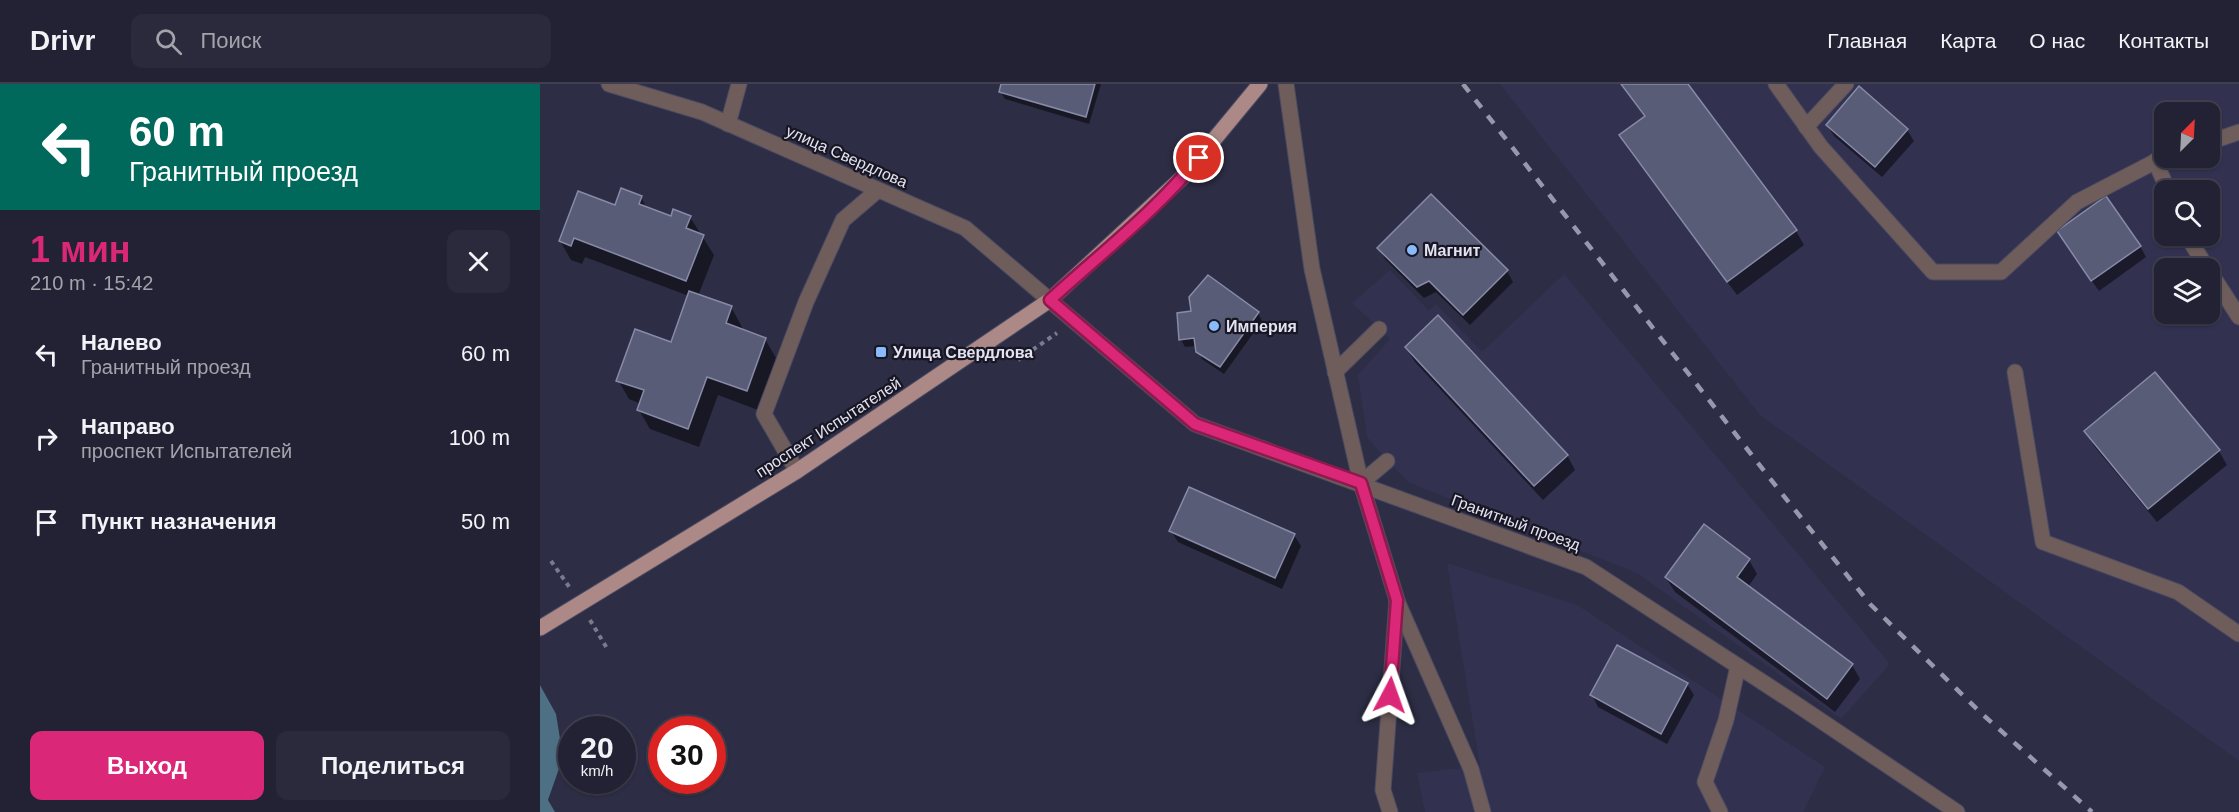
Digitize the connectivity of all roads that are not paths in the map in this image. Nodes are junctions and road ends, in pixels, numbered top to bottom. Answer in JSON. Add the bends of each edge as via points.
{"nodes":[{"id":1,"x":609,"y":84,"type":"edge"},
{"id":2,"x":739,"y":84,"type":"edge"},
{"id":3,"x":1260,"y":84,"type":"edge"},
{"id":4,"x":1286,"y":84,"type":"edge"},
{"id":5,"x":1776,"y":84,"type":"edge"},
{"id":6,"x":1845,"y":84,"type":"edge"},
{"id":7,"x":728,"y":124,"type":"junction"},
{"id":8,"x":1806,"y":127,"type":"junction"},
{"id":9,"x":2239,"y":132,"type":"edge"},
{"id":10,"x":2220,"y":139,"type":"edge"},
{"id":11,"x":2154,"y":162,"type":"edge"},
{"id":12,"x":878,"y":189,"type":"junction"},
{"id":13,"x":2220,"y":288,"type":"edge"},
{"id":14,"x":1050,"y":300,"type":"junction"},
{"id":15,"x":2239,"y":317,"type":"edge"},
{"id":16,"x":1379,"y":329,"type":"dead end"},
{"id":17,"x":1335,"y":372,"type":"junction"},
{"id":18,"x":2015,"y":372,"type":"dead end"},
{"id":19,"x":1387,"y":461,"type":"dead end"},
{"id":20,"x":797,"y":471,"type":"junction"},
{"id":21,"x":1361,"y":483,"type":"junction"},
{"id":22,"x":1397,"y":600,"type":"junction"},
{"id":23,"x":540,"y":628,"type":"edge"},
{"id":24,"x":2239,"y":634,"type":"edge"},
{"id":25,"x":1738,"y":666,"type":"junction"},
{"id":26,"x":1390,"y":812,"type":"edge"},
{"id":27,"x":1483,"y":812,"type":"edge"},
{"id":28,"x":1720,"y":812,"type":"edge"},
{"id":29,"x":1956,"y":812,"type":"edge"}],
"edges":[{"from":1,"to":7,"type":"street","name":"улица Свердлова","via":[[702,112]]},
{"from":2,"to":7,"type":"street"},
{"from":3,"to":14,"type":"main road","name":"проспект Испытателей","via":[[1184,176]]},
{"from":4,"to":17,"type":"street","via":[[1312,269]]},
{"from":5,"to":8,"type":"street"},
{"from":6,"to":8,"type":"street"},
{"from":7,"to":12,"type":"street","name":"улица Свердлова"},
{"from":8,"to":11,"type":"street","via":[[1933,272],[2001,272],[2077,202]]},
{"from":9,"to":10,"type":"street"},
{"from":12,"to":14,"type":"street","name":"улица Свердлова","via":[[965,228]]},
{"from":12,"to":20,"type":"street","via":[[843,220],[806,302],[764,414]]},
{"from":13,"to":15,"type":"street"},
{"from":14,"to":20,"type":"main road","name":"проспект Испытателей"},
{"from":14,"to":21,"type":"street","name":"Гранитный проезд","via":[[1195,424]]},
{"from":16,"to":17,"type":"street"},
{"from":17,"to":21,"type":"street"},
{"from":18,"to":24,"type":"street","via":[[2043,542],[2178,592]]},
{"from":19,"to":21,"type":"street"},
{"from":20,"to":23,"type":"main road","name":"проспект Испытателей"},
{"from":21,"to":22,"type":"street"},
{"from":21,"to":25,"type":"street","name":"Гранитный проезд","via":[[1586,567]]},
{"from":22,"to":26,"type":"street","via":[[1383,790]]},
{"from":22,"to":27,"type":"street","via":[[1472,769]]},
{"from":25,"to":28,"type":"street","via":[[1726,720],[1705,782]]},
{"from":25,"to":29,"type":"street","name":"Гранитный проезд"}]}
